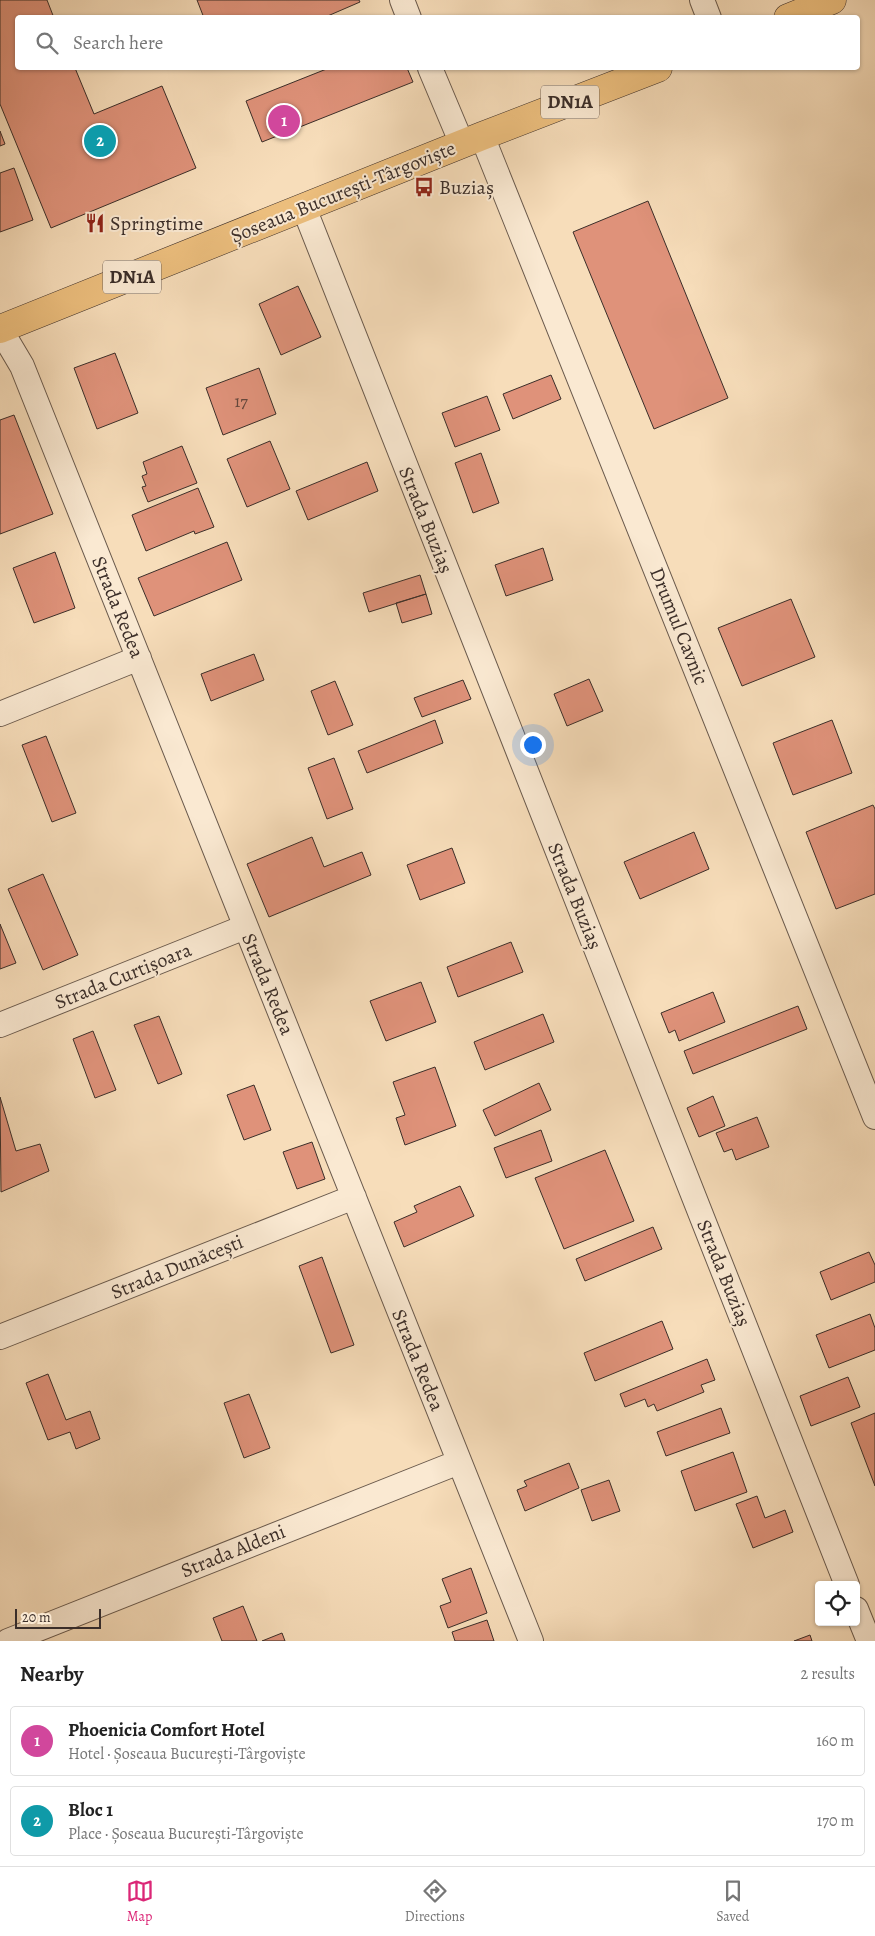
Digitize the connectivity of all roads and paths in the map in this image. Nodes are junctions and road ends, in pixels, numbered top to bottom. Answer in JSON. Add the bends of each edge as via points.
{"nodes":[{"id":1,"x":402,"y":0,"type":"edge"},
{"id":2,"x":702,"y":0,"type":"edge"},
{"id":3,"x":832,"y":0,"type":"edge"},
{"id":4,"x":408,"y":15,"type":"edge"},
{"id":5,"x":708,"y":15,"type":"edge"},
{"id":6,"x":795,"y":15,"type":"edge"},
{"id":7,"x":431,"y":70,"type":"edge"},
{"id":8,"x":653,"y":70,"type":"edge"},
{"id":9,"x":472,"y":140,"type":"junction"},
{"id":10,"x":304,"y":208,"type":"junction"},
{"id":11,"x":0,"y":329,"type":"edge"},
{"id":12,"x":139,"y":658,"type":"junction"},
{"id":13,"x":0,"y":714,"type":"edge"},
{"id":14,"x":245,"y":927,"type":"junction"},
{"id":15,"x":0,"y":1025,"type":"edge"},
{"id":16,"x":875,"y":1117,"type":"edge"},
{"id":17,"x":354,"y":1197,"type":"junction"},
{"id":18,"x":0,"y":1337,"type":"edge"},
{"id":19,"x":459,"y":1462,"type":"junction"},
{"id":20,"x":845,"y":1581,"type":"edge"},
{"id":21,"x":860,"y":1619,"type":"edge"},
{"id":22,"x":8,"y":1641,"type":"edge"},
{"id":23,"x":531,"y":1641,"type":"edge"},
{"id":24,"x":869,"y":1641,"type":"edge"}],
"edges":[{"from":1,"to":4,"type":"street"},
{"from":2,"to":5,"type":"street"},
{"from":3,"to":6,"type":"main road"},
{"from":7,"to":9,"type":"street","name":"Drumul Cavnic"},
{"from":8,"to":9,"type":"main road","name":"Șoseaua București-Târgoviște","number":"DN1A"},
{"from":9,"to":10,"type":"main road","name":"Șoseaua București-Târgoviște","number":"DN1A"},
{"from":9,"to":16,"type":"street","name":"Drumul Cavnic"},
{"from":10,"to":11,"type":"main road","name":"Șoseaua București-Târgoviște","number":"DN1A"},
{"from":10,"to":20,"type":"street","name":"Strada Buziaș"},
{"from":11,"to":12,"type":"street","name":"Strada Redea","via":[[22,366]]},
{"from":12,"to":13,"type":"street"},
{"from":12,"to":14,"type":"street","name":"Strada Redea"},
{"from":14,"to":15,"type":"street","name":"Strada Curtișoara"},
{"from":14,"to":17,"type":"street","name":"Strada Redea"},
{"from":17,"to":18,"type":"street","name":"Strada Dunăcești"},
{"from":17,"to":19,"type":"street","name":"Strada Redea"},
{"from":19,"to":22,"type":"street","name":"Strada Aldeni"},
{"from":19,"to":23,"type":"street","name":"Strada Redea"},
{"from":21,"to":24,"type":"street"}]}
